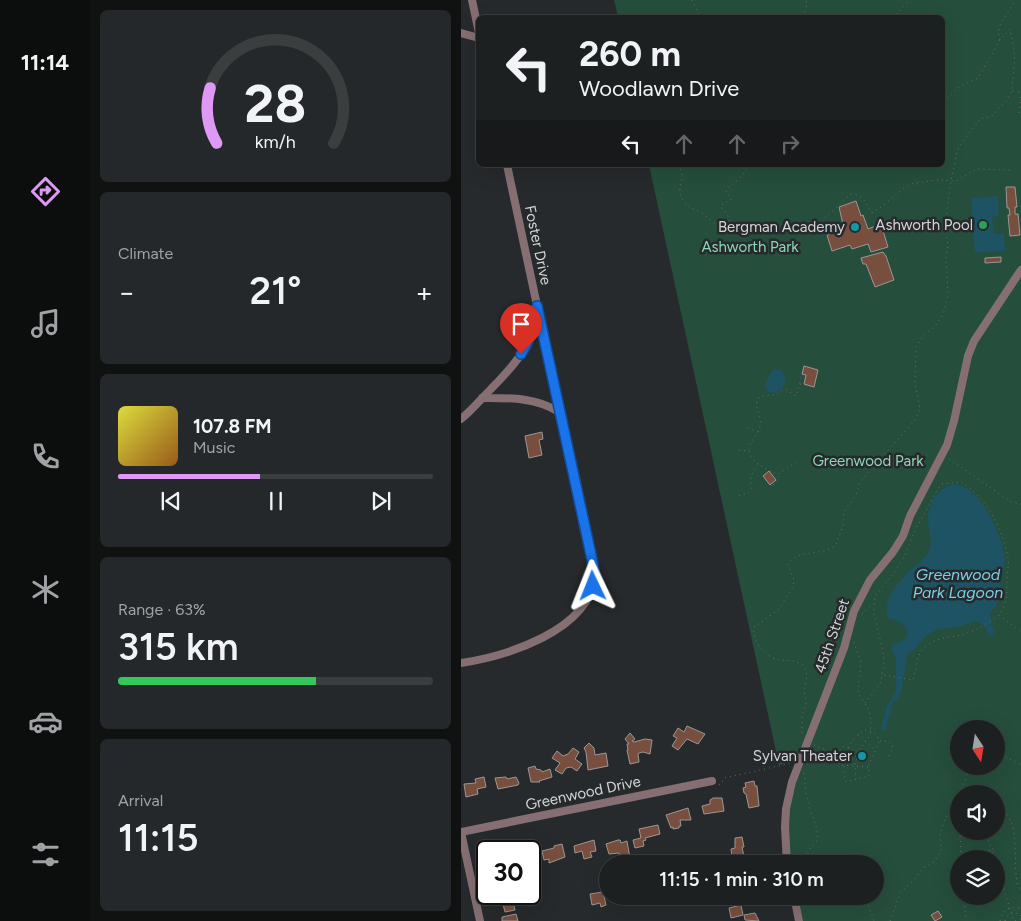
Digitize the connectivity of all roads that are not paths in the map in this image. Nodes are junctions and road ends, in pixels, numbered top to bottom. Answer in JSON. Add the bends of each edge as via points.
{"nodes":[{"id":1,"x":472,"y":0,"type":"edge"},
{"id":2,"x":476,"y":19,"type":"edge"},
{"id":3,"x":461,"y":33,"type":"edge"},
{"id":4,"x":476,"y":37,"type":"edge"},
{"id":5,"x":507,"y":167,"type":"edge"},
{"id":6,"x":1021,"y":270,"type":"edge"},
{"id":7,"x":537,"y":306,"type":"junction"},
{"id":8,"x":482,"y":398,"type":"junction"},
{"id":9,"x":559,"y":412,"type":"junction"},
{"id":10,"x":461,"y":419,"type":"edge"},
{"id":11,"x":461,"y":664,"type":"edge"},
{"id":12,"x":713,"y":783,"type":"road end"},
{"id":13,"x":461,"y":832,"type":"edge"},
{"id":14,"x":786,"y":855,"type":"edge"},
{"id":15,"x":796,"y":905,"type":"edge"},
{"id":16,"x":480,"y":921,"type":"edge"},
{"id":17,"x":799,"y":921,"type":"edge"}],
"edges":[{"from":1,"to":2,"type":"street"},
{"from":3,"to":4,"type":"street"},
{"from":5,"to":7,"type":"street","name":"Foster Drive"},
{"from":6,"to":14,"type":"street","name":"45th Street","via":[[974,341],[943,454],[903,536],[861,595],[801,766],[791,782],[786,809]]},
{"from":7,"to":8,"type":"street","via":[[527,345],[516,363]]},
{"from":7,"to":9,"type":"street","name":"Foster Drive"},
{"from":8,"to":9,"type":"street","via":[[534,401]]},
{"from":8,"to":10,"type":"street"},
{"from":9,"to":11,"type":"street","name":"Foster Drive","via":[[593,564],[595,577],[590,595],[570,618],[537,640],[503,654]]},
{"from":12,"to":13,"type":"street","name":"Greenwood Drive"},
{"from":13,"to":16,"type":"street"},
{"from":15,"to":17,"type":"street"}]}
